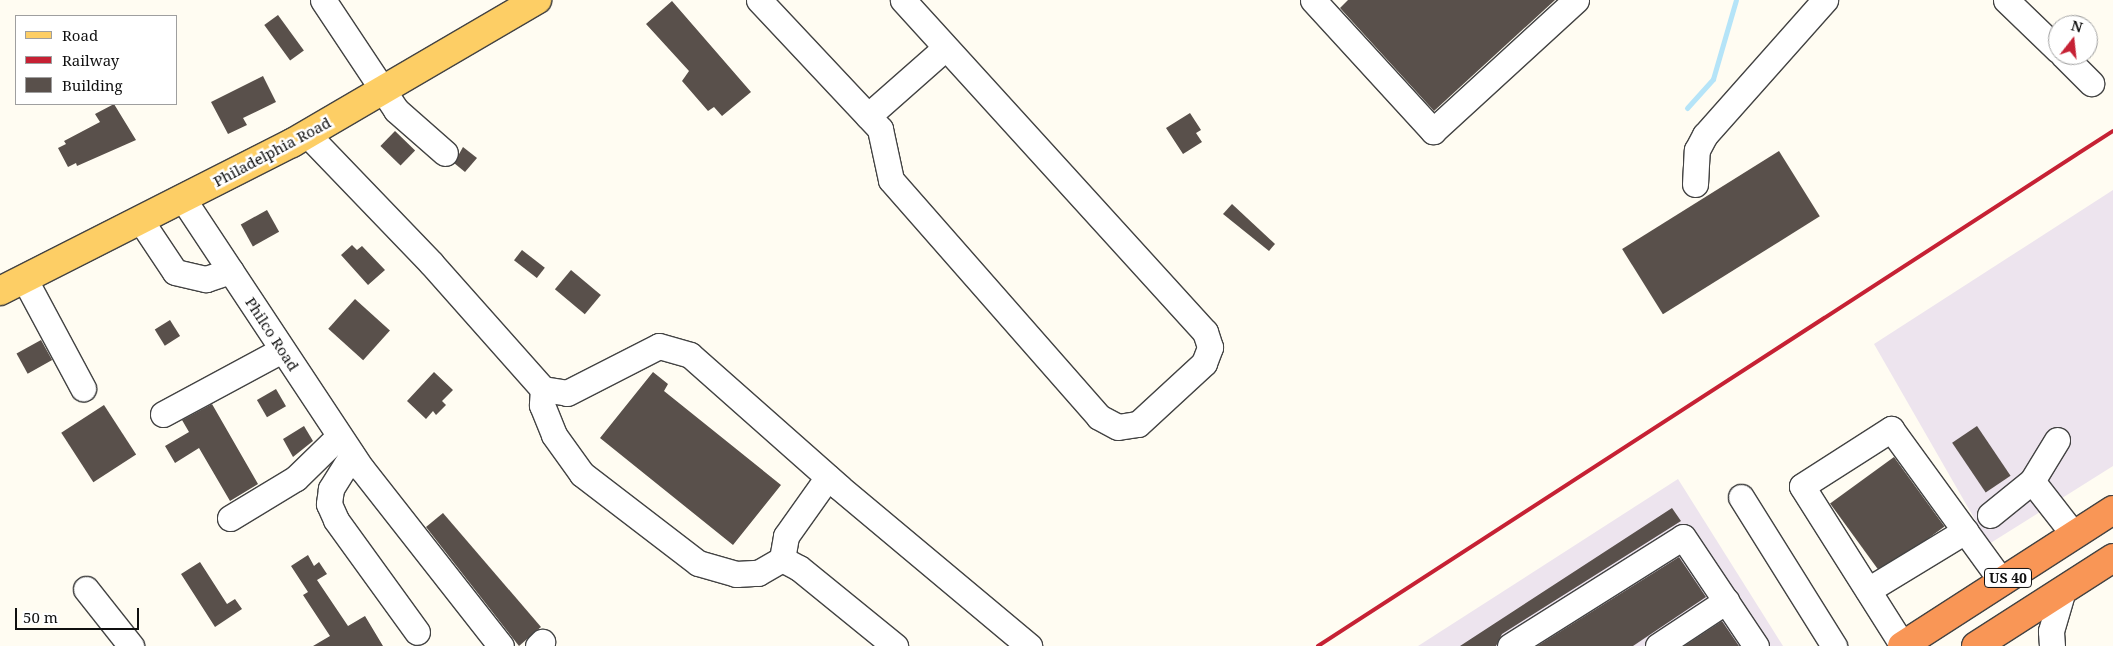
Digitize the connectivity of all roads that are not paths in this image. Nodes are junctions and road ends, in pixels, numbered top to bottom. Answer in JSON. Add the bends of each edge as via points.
{"nodes":[{"id":1,"x":323,"y":0,"type":"edge"},
{"id":2,"x":537,"y":0,"type":"edge"},
{"id":3,"x":759,"y":0,"type":"edge"},
{"id":4,"x":903,"y":0,"type":"edge"},
{"id":5,"x":1313,"y":0,"type":"edge"},
{"id":6,"x":1576,"y":0,"type":"edge"},
{"id":7,"x":1825,"y":0,"type":"edge"},
{"id":8,"x":2006,"y":0,"type":"edge"},
{"id":9,"x":2048,"y":40,"type":"edge"},
{"id":10,"x":945,"y":48,"type":"junction"},
{"id":11,"x":2073,"y":65,"type":"edge"},
{"id":12,"x":2091,"y":82,"type":"dead end"},
{"id":13,"x":385,"y":90,"type":"junction"},
{"id":14,"x":868,"y":116,"type":"junction"},
{"id":15,"x":307,"y":134,"type":"junction"},
{"id":16,"x":445,"y":153,"type":"dead end"},
{"id":17,"x":1695,"y":184,"type":"dead end"},
{"id":18,"x":183,"y":198,"type":"junction"},
{"id":19,"x":141,"y":221,"type":"junction"},
{"id":20,"x":231,"y":271,"type":"junction"},
{"id":21,"x":25,"y":280,"type":"junction"},
{"id":22,"x":0,"y":291,"type":"edge"},
{"id":23,"x":282,"y":350,"type":"junction"},
{"id":24,"x":83,"y":388,"type":"dead end"},
{"id":25,"x":543,"y":389,"type":"junction"},
{"id":26,"x":163,"y":414,"type":"dead end"},
{"id":27,"x":2056,"y":440,"type":"dead end"},
{"id":28,"x":351,"y":454,"type":"junction"},
{"id":29,"x":2032,"y":481,"type":"junction"},
{"id":30,"x":834,"y":482,"type":"junction"},
{"id":31,"x":1742,"y":497,"type":"dead end"},
{"id":32,"x":2113,"y":510,"type":"edge"},
{"id":33,"x":1990,"y":515,"type":"dead end"},
{"id":34,"x":230,"y":518,"type":"dead end"},
{"id":35,"x":1965,"y":531,"type":"junction"},
{"id":36,"x":2074,"y":535,"type":"junction"},
{"id":37,"x":2113,"y":558,"type":"edge"},
{"id":38,"x":782,"y":560,"type":"junction"},
{"id":39,"x":2002,"y":582,"type":"junction"},
{"id":40,"x":86,"y":589,"type":"dead end"},
{"id":41,"x":1868,"y":590,"type":"junction"},
{"id":42,"x":2063,"y":590,"type":"junction"},
{"id":43,"x":1726,"y":601,"type":"junction"},
{"id":44,"x":417,"y":632,"type":"dead end"},
{"id":45,"x":132,"y":646,"type":"edge"},
{"id":46,"x":501,"y":646,"type":"edge"},
{"id":47,"x":895,"y":646,"type":"edge"},
{"id":48,"x":1029,"y":646,"type":"edge"},
{"id":49,"x":1510,"y":646,"type":"edge"},
{"id":50,"x":1658,"y":646,"type":"edge"},
{"id":51,"x":1756,"y":646,"type":"edge"},
{"id":52,"x":1834,"y":646,"type":"edge"},
{"id":53,"x":1903,"y":646,"type":"edge"},
{"id":54,"x":1980,"y":646,"type":"edge"},
{"id":55,"x":2052,"y":646,"type":"edge"}],
"edges":[{"from":1,"to":13,"type":"street"},
{"from":2,"to":13,"type":"main road","name":"Philadelphia Road"},
{"from":3,"to":14,"type":"street"},
{"from":4,"to":10,"type":"street"},
{"from":5,"to":6,"type":"street","via":[[1432,131]]},
{"from":7,"to":17,"type":"street","via":[[1705,135],[1697,150]]},
{"from":8,"to":9,"type":"street"},
{"from":10,"to":14,"type":"street"},
{"from":10,"to":14,"type":"street","via":[[1205,332],[1210,347],[1204,363],[1138,424],[1118,427],[1100,417],[897,188],[891,180],[880,129]]},
{"from":11,"to":12,"type":"street"},
{"from":13,"to":15,"type":"main road","name":"Philadelphia Road"},
{"from":13,"to":16,"type":"street","via":[[396,110]]},
{"from":15,"to":18,"type":"main road","name":"Philadelphia Road"},
{"from":15,"to":25,"type":"street","via":[[431,263]]},
{"from":18,"to":19,"type":"main road","name":"Philadelphia Road"},
{"from":18,"to":20,"type":"street","name":"Philco Road"},
{"from":19,"to":20,"type":"street","via":[[175,272],[206,279]]},
{"from":19,"to":21,"type":"main road","name":"Philadelphia Road"},
{"from":20,"to":23,"type":"street","name":"Philco Road"},
{"from":21,"to":22,"type":"main road","name":"Philadelphia Road"},
{"from":21,"to":24,"type":"street"},
{"from":23,"to":26,"type":"street"},
{"from":23,"to":28,"type":"street","name":"Philco Road"},
{"from":25,"to":30,"type":"street","via":[[567,393],[650,348],[670,347],[690,355]]},
{"from":25,"to":38,"type":"street","via":[[542,405],[554,435],[582,474],[698,564],[736,574],[751,574]]},
{"from":27,"to":29,"type":"street"},
{"from":28,"to":34,"type":"street","via":[[296,478]]},
{"from":28,"to":44,"type":"street","via":[[331,489],[329,504],[336,520]]},
{"from":28,"to":46,"type":"street","name":"Philco Road"},
{"from":29,"to":33,"type":"street"},
{"from":29,"to":36,"type":"street"},
{"from":30,"to":38,"type":"street","via":[[786,536]]},
{"from":30,"to":48,"type":"street"},
{"from":31,"to":52,"type":"street"},
{"from":32,"to":36,"type":"highway","number":"US 40"},
{"from":35,"to":39,"type":"street"},
{"from":35,"to":41,"type":"street"},
{"from":35,"to":41,"type":"street","via":[[1891,429],[1802,486]]},
{"from":36,"to":39,"type":"highway","number":"US 40"},
{"from":37,"to":42,"type":"highway","number":"US 40"},
{"from":38,"to":47,"type":"street","via":[[799,568]]},
{"from":39,"to":53,"type":"highway","number":"US 40"},
{"from":40,"to":45,"type":"street"},
{"from":41,"to":53,"type":"street"},
{"from":42,"to":54,"type":"highway","number":"US 40"},
{"from":42,"to":55,"type":"street","via":[[2051,631]]},
{"from":43,"to":49,"type":"street","via":[[1683,537]]},
{"from":43,"to":50,"type":"street"},
{"from":43,"to":51,"type":"street"}]}
